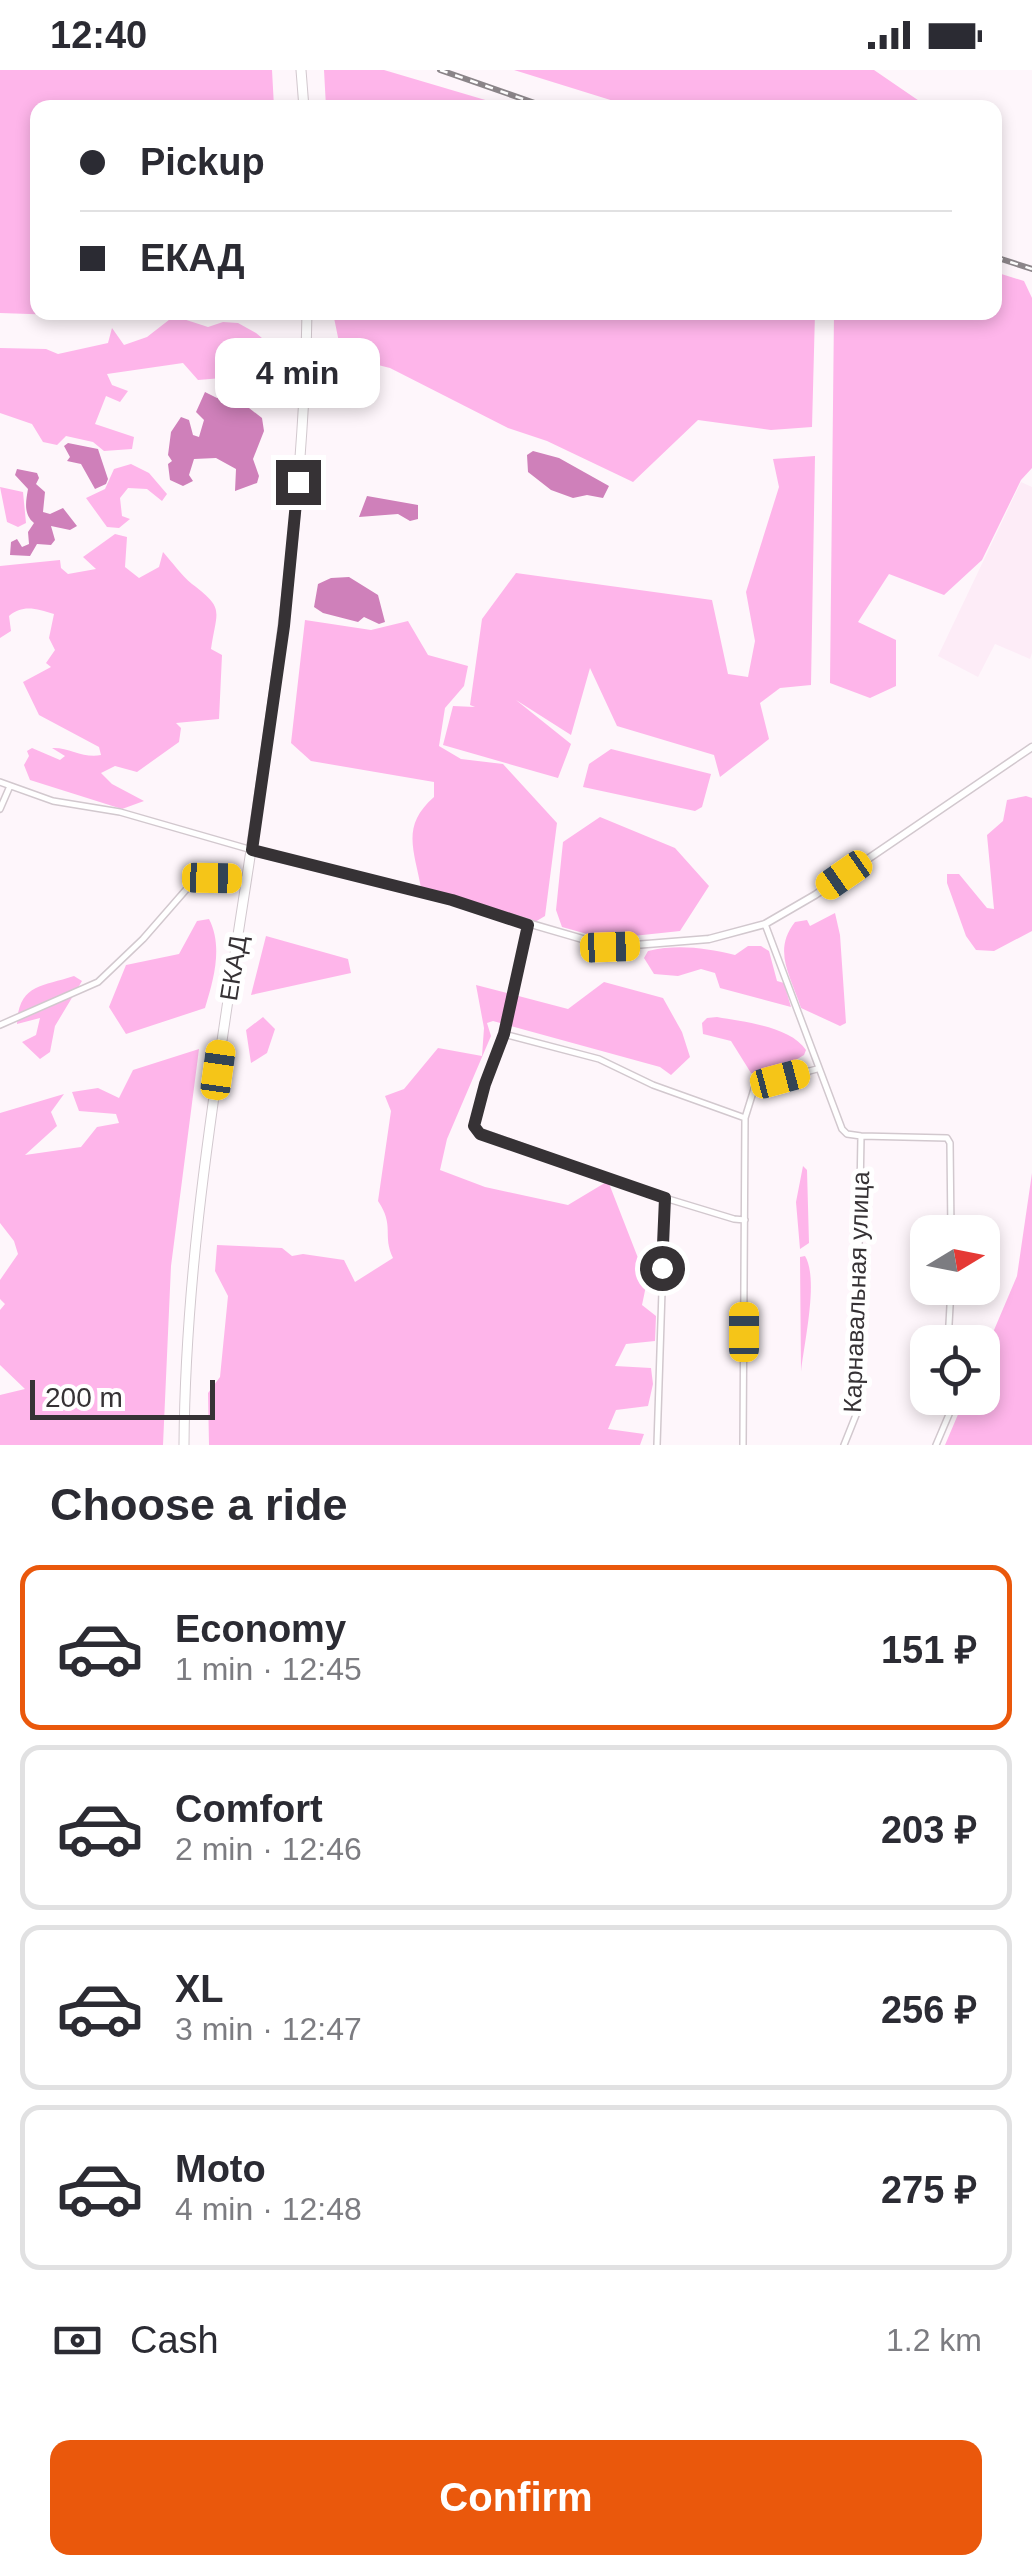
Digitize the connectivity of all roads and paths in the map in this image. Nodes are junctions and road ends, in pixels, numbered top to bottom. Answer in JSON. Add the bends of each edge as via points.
{"nodes":[{"id":1,"x":301,"y":70,"type":"edge"},
{"id":2,"x":303,"y":100,"type":"edge"},
{"id":3,"x":307,"y":320,"type":"edge"},
{"id":4,"x":1032,"y":747,"type":"edge"},
{"id":5,"x":0,"y":782,"type":"edge"},
{"id":6,"x":5,"y":790,"type":"edge"},
{"id":7,"x":0,"y":808,"type":"edge"},
{"id":8,"x":252,"y":850,"type":"junction"},
{"id":9,"x":220,"y":872,"type":"dead end"},
{"id":10,"x":212,"y":878,"type":"junction"},
{"id":11,"x":247,"y":879,"type":"junction"},
{"id":12,"x":764,"y":924,"type":"junction"},
{"id":13,"x":528,"y":925,"type":"junction"},
{"id":14,"x":0,"y":1026,"type":"edge"},
{"id":15,"x":504,"y":1034,"type":"junction"},
{"id":16,"x":817,"y":1069,"type":"junction"},
{"id":17,"x":744,"y":1118,"type":"junction"},
{"id":18,"x":861,"y":1136,"type":"junction"},
{"id":19,"x":665,"y":1198,"type":"junction"},
{"id":20,"x":950,"y":1215,"type":"edge"},
{"id":21,"x":745,"y":1220,"type":"junction"},
{"id":22,"x":949,"y":1415,"type":"edge"},
{"id":23,"x":184,"y":1445,"type":"edge"},
{"id":24,"x":656,"y":1445,"type":"edge"},
{"id":25,"x":743,"y":1445,"type":"edge"},
{"id":26,"x":844,"y":1445,"type":"edge"},
{"id":27,"x":936,"y":1445,"type":"edge"}],
"edges":[{"from":1,"to":2,"type":"highway"},
{"from":3,"to":8,"type":"highway","name":"ЕКАД","via":[[287,605]]},
{"from":4,"to":12,"type":"street"},
{"from":5,"to":6,"type":"street"},
{"from":6,"to":7,"type":"street"},
{"from":6,"to":8,"type":"street","via":[[136,816]]},
{"from":8,"to":11,"type":"highway","name":"ЕКАД"},
{"from":8,"to":13,"type":"street"},
{"from":9,"to":10,"type":"street"},
{"from":10,"to":11,"type":"street"},
{"from":10,"to":14,"type":"street","via":[[191,884],[98,982]]},
{"from":11,"to":23,"type":"highway","name":"ЕКАД","via":[[196,1236]]},
{"from":12,"to":13,"type":"street","via":[[710,939],[610,947]]},
{"from":12,"to":16,"type":"street"},
{"from":13,"to":15,"type":"street"},
{"from":15,"to":17,"type":"street","via":[[600,1059]]},
{"from":15,"to":19,"type":"street","via":[[476,1116],[480,1134]]},
{"from":16,"to":17,"type":"street","via":[[754,1089]]},
{"from":16,"to":18,"type":"street","via":[[838,1124]]},
{"from":17,"to":21,"type":"street"},
{"from":18,"to":20,"type":"street","via":[[947,1138]]},
{"from":18,"to":26,"type":"street","name":"Карнавальная улица","via":[[856,1415]]},
{"from":19,"to":21,"type":"street"},
{"from":19,"to":24,"type":"street"},
{"from":21,"to":25,"type":"street"},
{"from":22,"to":27,"type":"street"}]}
